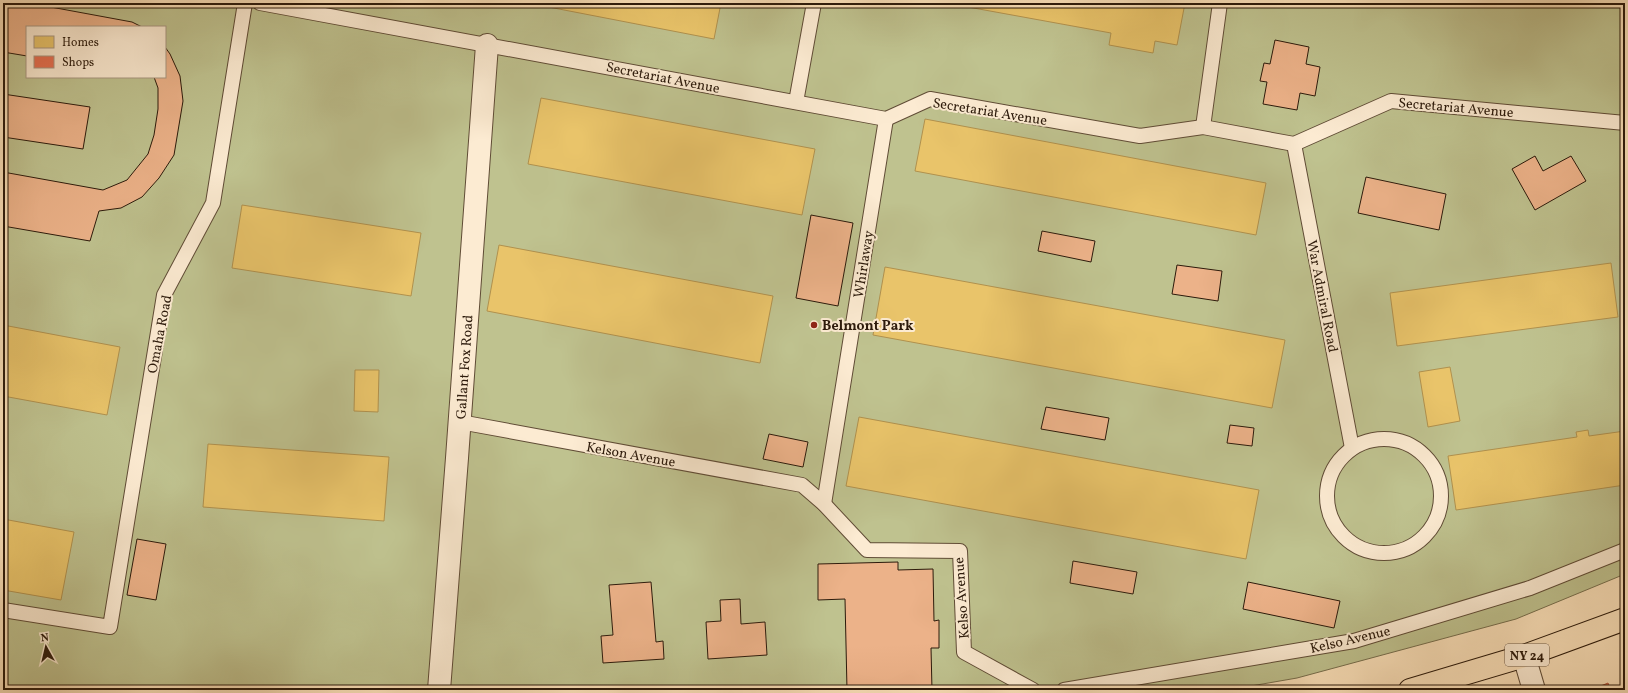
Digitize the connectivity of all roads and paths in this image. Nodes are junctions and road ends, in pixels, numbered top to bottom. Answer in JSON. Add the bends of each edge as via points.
{"nodes":[{"id":1,"x":245,"y":3,"type":"edge"},
{"id":2,"x":260,"y":3,"type":"edge"},
{"id":3,"x":814,"y":3,"type":"edge"},
{"id":4,"x":1220,"y":3,"type":"edge"},
{"id":5,"x":487,"y":45,"type":"junction"},
{"id":6,"x":796,"y":102,"type":"junction"},
{"id":7,"x":886,"y":119,"type":"junction"},
{"id":8,"x":1625,"y":123,"type":"edge"},
{"id":9,"x":1203,"y":127,"type":"junction"},
{"id":10,"x":1294,"y":144,"type":"junction"},
{"id":11,"x":460,"y":422,"type":"junction"},
{"id":12,"x":1352,"y":448,"type":"junction"},
{"id":13,"x":802,"y":485,"type":"joint"},
{"id":14,"x":824,"y":504,"type":"junction"},
{"id":15,"x":1625,"y":550,"type":"edge"},
{"id":16,"x":3,"y":610,"type":"edge"},
{"id":17,"x":1625,"y":618,"type":"edge"},
{"id":18,"x":1524,"y":656,"type":"junction"},
{"id":19,"x":439,"y":690,"type":"edge"},
{"id":20,"x":1033,"y":690,"type":"edge"},
{"id":21,"x":1064,"y":690,"type":"edge"},
{"id":22,"x":1410,"y":690,"type":"edge"},
{"id":23,"x":1534,"y":690,"type":"edge"}],
"edges":[{"from":1,"to":16,"type":"lane","name":"Omaha Road","via":[[213,203],[164,295],[110,627]]},
{"from":2,"to":5,"type":"lane","name":"Secretariat Avenue"},
{"from":3,"to":6,"type":"lane"},
{"from":4,"to":9,"type":"lane"},
{"from":5,"to":6,"type":"lane","name":"Secretariat Avenue"},
{"from":5,"to":11,"type":"street","name":"Gallant Fox Road"},
{"from":6,"to":7,"type":"lane","name":"Secretariat Avenue"},
{"from":7,"to":9,"type":"lane","name":"Secretariat Avenue","via":[[930,99],[1140,136]]},
{"from":7,"to":14,"type":"lane","name":"Whirlaway"},
{"from":8,"to":10,"type":"lane","name":"Secretariat Avenue","via":[[1391,101]]},
{"from":9,"to":10,"type":"lane","name":"Secretariat Avenue"},
{"from":10,"to":12,"type":"lane","name":"War Admiral Road"},
{"from":11,"to":13,"type":"lane","name":"Kelson Avenue"},
{"from":11,"to":19,"type":"street","name":"Gallant Fox Road"},
{"from":12,"to":12,"type":"lane","via":[[1338,462],[1328,484],[1326,495],[1329,514],[1337,530],[1350,542],[1366,550],[1383,553],[1401,551],[1418,542],[1430,530],[1439,512],[1441,492],[1436,473],[1425,456],[1409,445],[1390,439],[1370,440]]},
{"from":13,"to":14,"type":"lane","name":"Kelso Avenue"},
{"from":14,"to":20,"type":"lane","name":"Kelso Avenue","via":[[867,550],[960,552],[964,652]]},
{"from":15,"to":21,"type":"lane","name":"Kelso Avenue","via":[[1530,588],[1354,641]]},
{"from":17,"to":18,"type":"main road","number":"NY 24"},
{"from":18,"to":22,"type":"main road","number":"NY 24"},
{"from":18,"to":23,"type":"street"}]}
